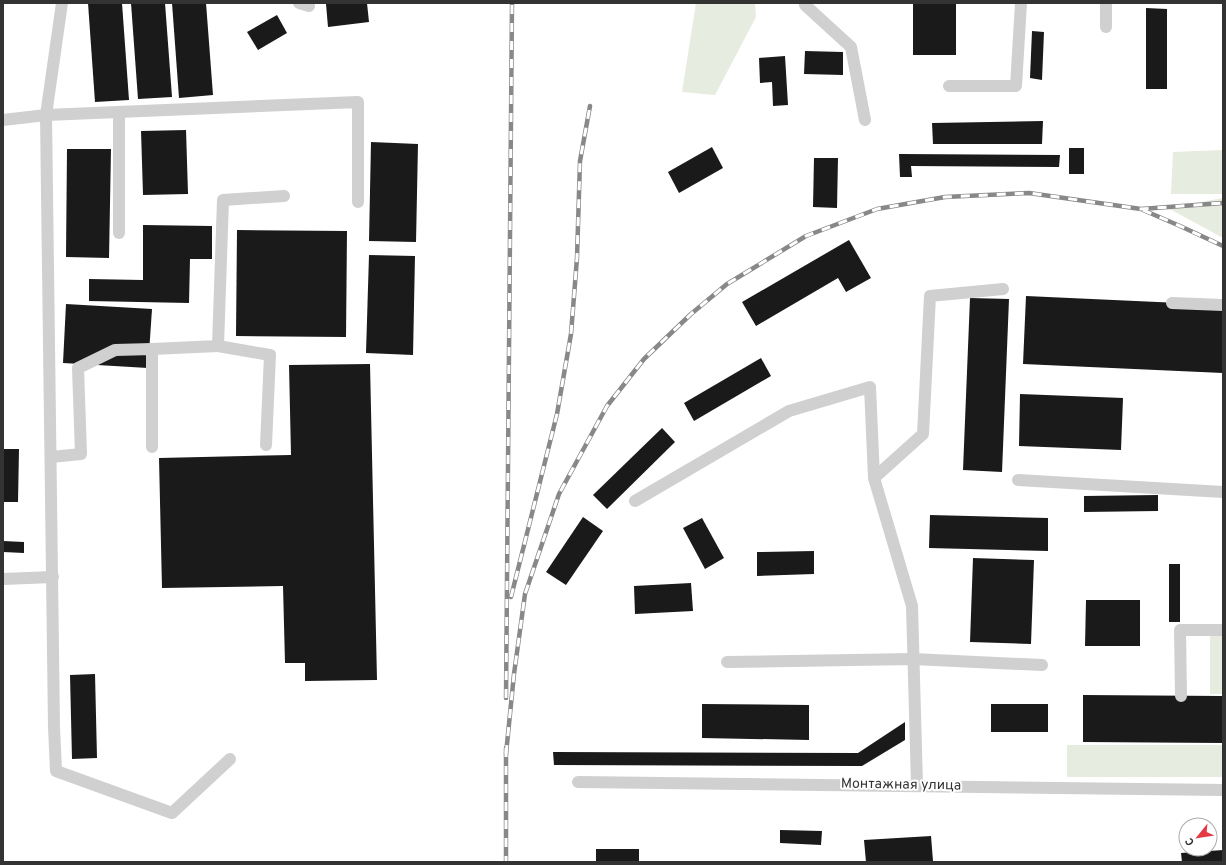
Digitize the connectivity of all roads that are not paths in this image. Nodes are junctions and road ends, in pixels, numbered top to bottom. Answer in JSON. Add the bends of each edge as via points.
{"nodes":[{"id":1,"x":62,"y":3,"type":"edge"},
{"id":2,"x":805,"y":3,"type":"edge"},
{"id":3,"x":1020,"y":3,"type":"edge"},
{"id":4,"x":1106,"y":3,"type":"edge"},
{"id":5,"x":1106,"y":27,"type":"dead end"},
{"id":6,"x":949,"y":86,"type":"dead end"},
{"id":7,"x":119,"y":112,"type":"junction"},
{"id":8,"x":46,"y":115,"type":"junction"},
{"id":9,"x":3,"y":120,"type":"edge"},
{"id":10,"x":865,"y":120,"type":"dead end"},
{"id":11,"x":284,"y":196,"type":"dead end"},
{"id":12,"x":358,"y":202,"type":"dead end"},
{"id":13,"x":119,"y":233,"type":"dead end"},
{"id":14,"x":1003,"y":289,"type":"dead end"},
{"id":15,"x":1172,"y":303,"type":"dead end"},
{"id":16,"x":1223,"y":305,"type":"edge"},
{"id":17,"x":218,"y":346,"type":"junction"},
{"id":18,"x":152,"y":349,"type":"junction"},
{"id":19,"x":266,"y":445,"type":"dead end"},
{"id":20,"x":152,"y":447,"type":"dead end"},
{"id":21,"x":51,"y":457,"type":"junction"},
{"id":22,"x":874,"y":478,"type":"junction"},
{"id":23,"x":1018,"y":480,"type":"dead end"},
{"id":24,"x":1223,"y":492,"type":"edge"},
{"id":25,"x":635,"y":501,"type":"dead end"},
{"id":26,"x":52,"y":577,"type":"junction"},
{"id":27,"x":3,"y":579,"type":"edge"},
{"id":28,"x":1223,"y":630,"type":"edge"},
{"id":29,"x":913,"y":659,"type":"junction"},
{"id":30,"x":727,"y":662,"type":"dead end"},
{"id":31,"x":1042,"y":665,"type":"dead end"},
{"id":32,"x":1181,"y":696,"type":"dead end"},
{"id":33,"x":230,"y":759,"type":"dead end"},
{"id":34,"x":578,"y":782,"type":"dead end"},
{"id":35,"x":917,"y":785,"type":"junction"},
{"id":36,"x":1223,"y":790,"type":"edge"}],
"edges":[{"from":1,"to":8,"type":"street"},
{"from":2,"to":10,"type":"street","via":[[851,48]]},
{"from":3,"to":6,"type":"street","via":[[1016,86]]},
{"from":4,"to":5,"type":"street"},
{"from":7,"to":8,"type":"street"},
{"from":7,"to":12,"type":"street","via":[[358,102]]},
{"from":7,"to":13,"type":"street"},
{"from":8,"to":9,"type":"street"},
{"from":8,"to":21,"type":"street"},
{"from":11,"to":17,"type":"street","via":[[223,200]]},
{"from":14,"to":22,"type":"street","via":[[930,296],[924,434]]},
{"from":15,"to":16,"type":"street"},
{"from":17,"to":18,"type":"street"},
{"from":17,"to":19,"type":"street","via":[[270,355]]},
{"from":18,"to":20,"type":"street"},
{"from":18,"to":21,"type":"street","via":[[115,350],[78,368],[81,454]]},
{"from":21,"to":26,"type":"street"},
{"from":22,"to":25,"type":"street","via":[[870,387],[789,411]]},
{"from":22,"to":29,"type":"street","via":[[912,606]]},
{"from":23,"to":24,"type":"street"},
{"from":26,"to":27,"type":"street"},
{"from":26,"to":33,"type":"street","via":[[56,771],[172,813]]},
{"from":28,"to":32,"type":"street","via":[[1180,630]]},
{"from":29,"to":30,"type":"street"},
{"from":29,"to":31,"type":"street"},
{"from":29,"to":35,"type":"street"},
{"from":34,"to":35,"type":"street","name":"Монтажная улица"},
{"from":35,"to":36,"type":"street","name":"Монтажная улица"}]}
